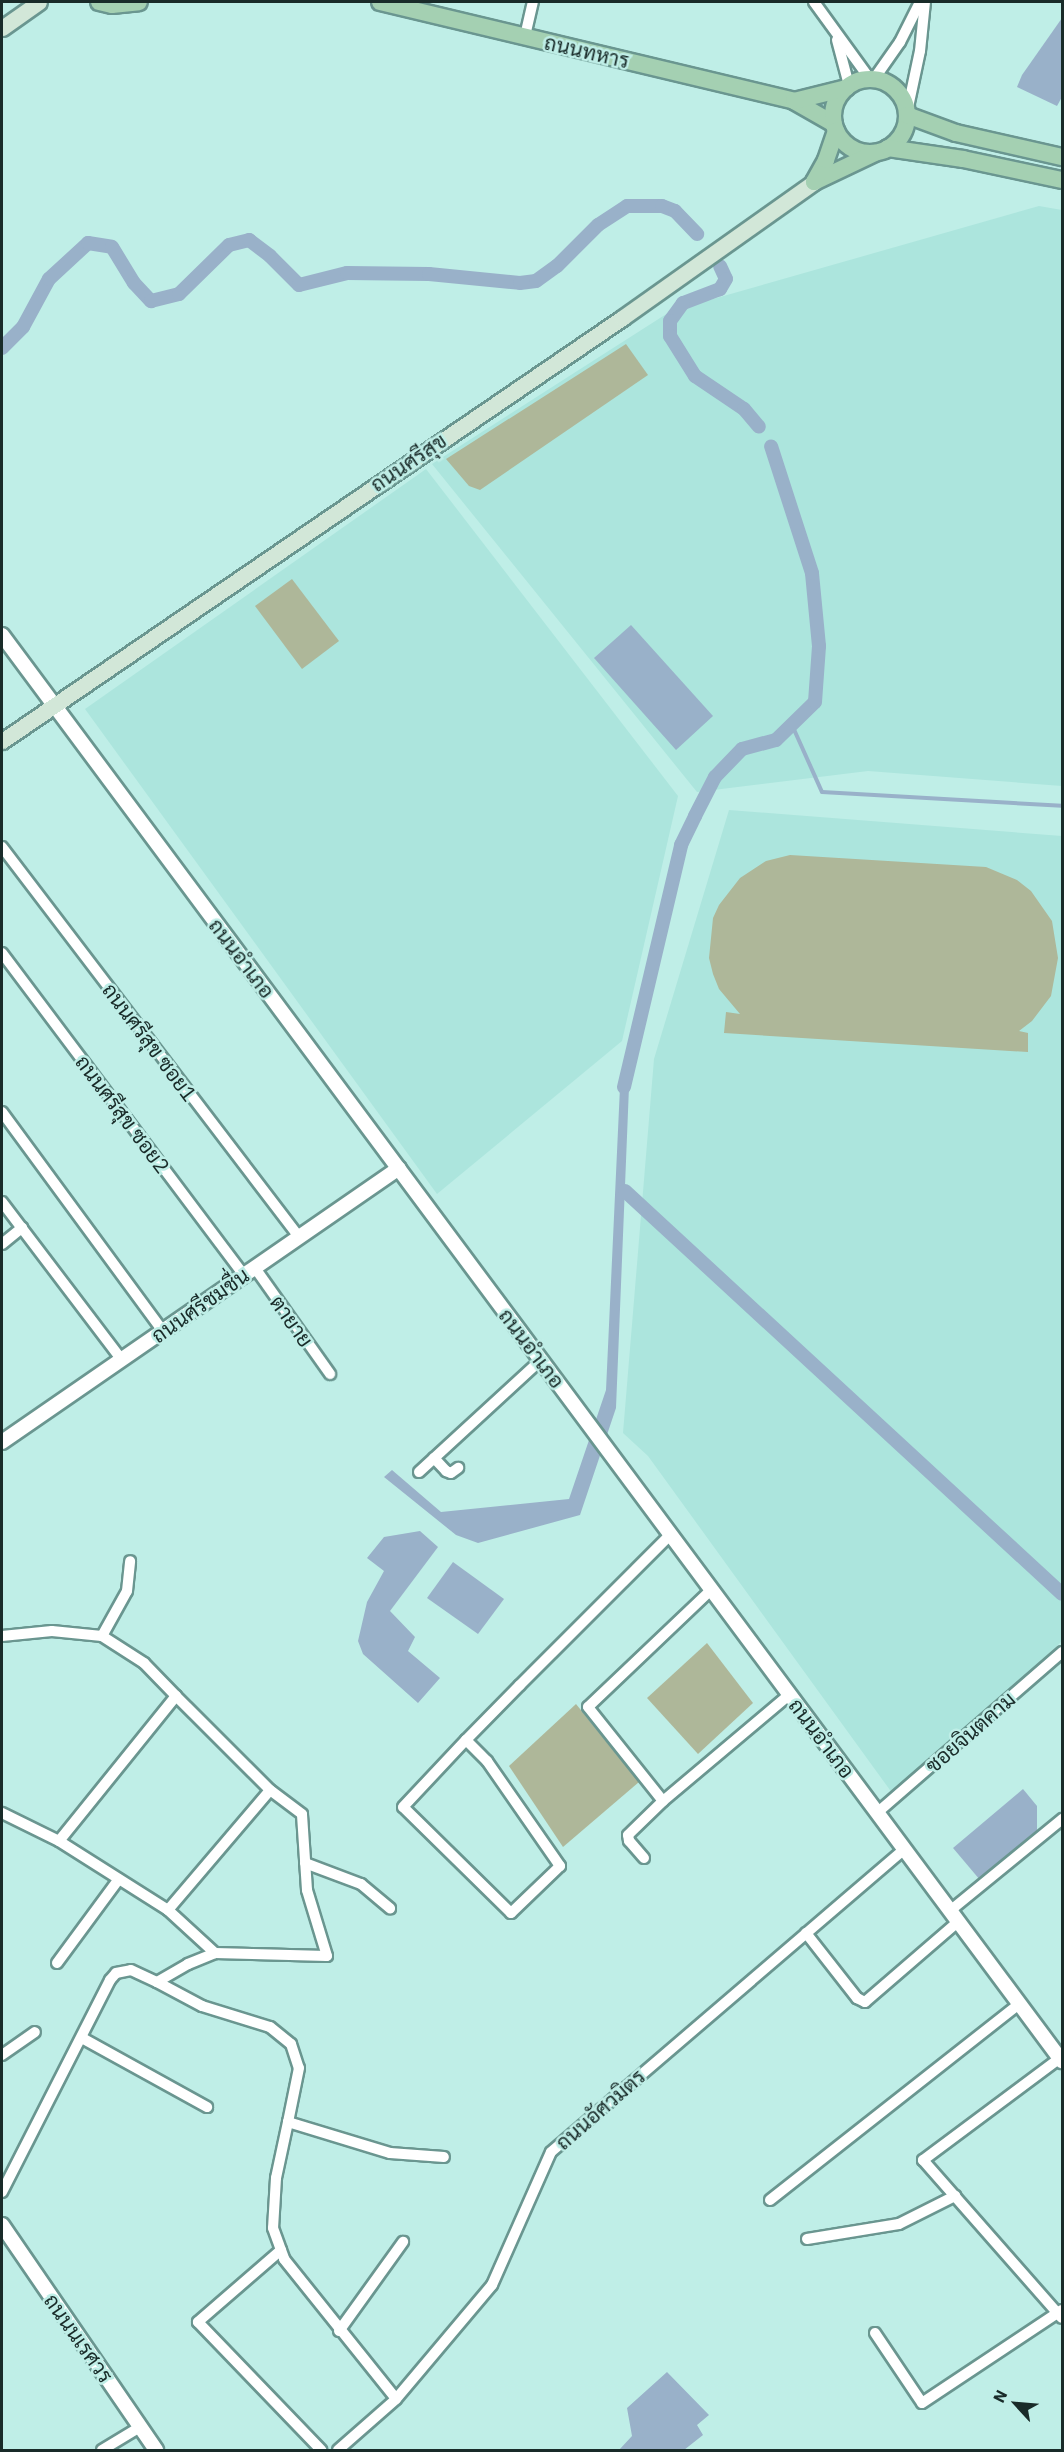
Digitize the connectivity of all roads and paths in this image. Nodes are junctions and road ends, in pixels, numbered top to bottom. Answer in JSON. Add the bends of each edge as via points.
{"nodes":[{"id":1,"x":39,"y":2,"type":"edge"},
{"id":2,"x":99,"y":2,"type":"edge"},
{"id":3,"x":139,"y":2,"type":"edge"},
{"id":4,"x":380,"y":2,"type":"edge"},
{"id":5,"x":533,"y":2,"type":"edge"},
{"id":6,"x":814,"y":2,"type":"edge"},
{"id":7,"x":920,"y":2,"type":"edge"},
{"id":8,"x":925,"y":2,"type":"edge"},
{"id":9,"x":2,"y":28,"type":"edge"},
{"id":10,"x":834,"y":32,"type":"junction"},
{"id":11,"x":525,"y":36,"type":"junction"},
{"id":12,"x":872,"y":79,"type":"junction"},
{"id":13,"x":848,"y":87,"type":"junction"},
{"id":14,"x":794,"y":100,"type":"junction"},
{"id":15,"x":907,"y":114,"type":"junction"},
{"id":16,"x":835,"y":128,"type":"junction"},
{"id":17,"x":882,"y":151,"type":"junction"},
{"id":18,"x":1062,"y":157,"type":"edge"},
{"id":19,"x":1062,"y":180,"type":"edge"},
{"id":20,"x":814,"y":182,"type":"junction"},
{"id":21,"x":2,"y":635,"type":"edge"},
{"id":22,"x":54,"y":705,"type":"junction"},
{"id":23,"x":2,"y":741,"type":"edge"},
{"id":24,"x":2,"y":847,"type":"edge"},
{"id":25,"x":2,"y":953,"type":"edge"},
{"id":26,"x":2,"y":1112,"type":"edge"},
{"id":27,"x":399,"y":1168,"type":"junction"},
{"id":28,"x":2,"y":1202,"type":"edge"},
{"id":29,"x":22,"y":1228,"type":"junction"},
{"id":30,"x":299,"y":1237,"type":"junction"},
{"id":31,"x":2,"y":1244,"type":"edge"},
{"id":32,"x":250,"y":1271,"type":"junction"},
{"id":33,"x":163,"y":1331,"type":"junction"},
{"id":34,"x":121,"y":1359,"type":"junction"},
{"id":35,"x":541,"y":1360,"type":"junction"},
{"id":36,"x":330,"y":1374,"type":"dead end"},
{"id":37,"x":2,"y":1442,"type":"edge"},
{"id":38,"x":434,"y":1458,"type":"junction"},
{"id":39,"x":458,"y":1468,"type":"dead end"},
{"id":40,"x":419,"y":1472,"type":"dead end"},
{"id":41,"x":671,"y":1534,"type":"junction"},
{"id":42,"x":129,"y":1561,"type":"dead end"},
{"id":43,"x":712,"y":1589,"type":"junction"},
{"id":44,"x":2,"y":1636,"type":"edge"},
{"id":45,"x":102,"y":1636,"type":"junction"},
{"id":46,"x":1062,"y":1652,"type":"edge"},
{"id":47,"x":790,"y":1694,"type":"junction"},
{"id":48,"x":176,"y":1696,"type":"junction"},
{"id":49,"x":466,"y":1740,"type":"junction"},
{"id":50,"x":270,"y":1790,"type":"junction"},
{"id":51,"x":663,"y":1801,"type":"junction"},
{"id":52,"x":878,"y":1812,"type":"junction"},
{"id":53,"x":2,"y":1813,"type":"edge"},
{"id":54,"x":1062,"y":1818,"type":"edge"},
{"id":55,"x":59,"y":1841,"type":"junction"},
{"id":56,"x":905,"y":1849,"type":"junction"},
{"id":57,"x":644,"y":1858,"type":"dead end"},
{"id":58,"x":305,"y":1863,"type":"junction"},
{"id":59,"x":119,"y":1879,"type":"junction"},
{"id":60,"x":390,"y":1908,"type":"dead end"},
{"id":61,"x":168,"y":1910,"type":"junction"},
{"id":62,"x":955,"y":1915,"type":"junction"},
{"id":63,"x":806,"y":1933,"type":"junction"},
{"id":64,"x":215,"y":1953,"type":"junction"},
{"id":65,"x":57,"y":1963,"type":"dead end"},
{"id":66,"x":157,"y":1982,"type":"junction"},
{"id":67,"x":1020,"y":2003,"type":"junction"},
{"id":68,"x":36,"y":2032,"type":"dead end"},
{"id":69,"x":82,"y":2038,"type":"junction"},
{"id":70,"x":2,"y":2055,"type":"edge"},
{"id":71,"x":1061,"y":2059,"type":"edge"},
{"id":72,"x":207,"y":2107,"type":"dead end"},
{"id":73,"x":288,"y":2122,"type":"junction"},
{"id":74,"x":444,"y":2157,"type":"dead end"},
{"id":75,"x":2,"y":2192,"type":"edge"},
{"id":76,"x":955,"y":2196,"type":"junction"},
{"id":77,"x":770,"y":2200,"type":"dead end"},
{"id":78,"x":2,"y":2225,"type":"edge"},
{"id":79,"x":807,"y":2239,"type":"dead end"},
{"id":80,"x":403,"y":2242,"type":"dead end"},
{"id":81,"x":281,"y":2250,"type":"junction"},
{"id":82,"x":1061,"y":2314,"type":"edge"},
{"id":83,"x":339,"y":2331,"type":"junction"},
{"id":84,"x":875,"y":2333,"type":"dead end"},
{"id":85,"x":396,"y":2399,"type":"junction"},
{"id":86,"x":141,"y":2427,"type":"junction"},
{"id":87,"x":102,"y":2451,"type":"edge"},
{"id":88,"x":156,"y":2451,"type":"edge"},
{"id":89,"x":321,"y":2451,"type":"edge"},
{"id":90,"x":338,"y":2451,"type":"edge"}],
"edges":[{"from":1,"to":9,"type":"main road"},
{"from":2,"to":3,"type":"main road"},
{"from":4,"to":11,"type":"main road","name":"ถนนทหาร"},
{"from":5,"to":11,"type":"street"},
{"from":6,"to":10,"type":"street"},
{"from":7,"to":12,"type":"street","via":[[900,42]]},
{"from":8,"to":15,"type":"street"},
{"from":10,"to":12,"type":"street"},
{"from":10,"to":13,"type":"street"},
{"from":11,"to":14,"type":"main road","name":"ถนนทหาร"},
{"from":12,"to":13,"type":"main road"},
{"from":12,"to":15,"type":"main road","via":[[884,82],[900,94]]},
{"from":13,"to":14,"type":"main road","name":"ถนนทหาร"},
{"from":13,"to":16,"type":"main road","via":[[835,105]]},
{"from":14,"to":16,"type":"main road","name":"ถนนทหาร"},
{"from":15,"to":17,"type":"main road","via":[[904,131]]},
{"from":15,"to":18,"type":"main road","via":[[956,133]]},
{"from":16,"to":17,"type":"main road","via":[[848,146],[857,151]]},
{"from":16,"to":20,"type":"main road","via":[[826,160]]},
{"from":17,"to":19,"type":"main road","via":[[963,159]]},
{"from":17,"to":20,"type":"main road"},
{"from":20,"to":22,"type":"main road","name":"ถนนศรีสุข","via":[[622,318]]},
{"from":21,"to":22,"type":"street","name":"ถนนอำเภอ"},
{"from":22,"to":23,"type":"main road","name":"ถนนศรีสุข"},
{"from":22,"to":27,"type":"street","name":"ถนนอำเภอ"},
{"from":24,"to":30,"type":"street","name":"ถนนศรีสุข ซอย1"},
{"from":25,"to":32,"type":"street","name":"ถนนศรีสุข ซอย2"},
{"from":26,"to":33,"type":"street"},
{"from":27,"to":30,"type":"street","name":"ถนนศรีชมชื่น"},
{"from":27,"to":35,"type":"street","name":"ถนนอำเภอ"},
{"from":28,"to":29,"type":"street"},
{"from":29,"to":31,"type":"street"},
{"from":29,"to":34,"type":"street"},
{"from":30,"to":32,"type":"street","name":"ถนนศรีชมชื่น"},
{"from":32,"to":33,"type":"street","name":"ถนนศรีชมชื่น"},
{"from":32,"to":36,"type":"street","name":"ตายาย"},
{"from":33,"to":34,"type":"street","name":"ถนนศรีชมชื่น"},
{"from":34,"to":37,"type":"street","name":"ถนนศรีชมชื่น"},
{"from":35,"to":38,"type":"street"},
{"from":35,"to":41,"type":"street","name":"ถนนอำเภอ"},
{"from":38,"to":39,"type":"street","via":[[446,1471],[451,1473]]},
{"from":38,"to":40,"type":"street"},
{"from":41,"to":43,"type":"street","name":"ถนนอำเภอ"},
{"from":41,"to":49,"type":"street"},
{"from":42,"to":45,"type":"street","via":[[127,1591]]},
{"from":43,"to":47,"type":"street","name":"ถนนอำเภอ"},
{"from":43,"to":51,"type":"street","via":[[588,1707]]},
{"from":44,"to":45,"type":"street","via":[[52,1631]]},
{"from":45,"to":48,"type":"street","via":[[144,1663]]},
{"from":46,"to":52,"type":"street","name":"ซอยจินตคาม"},
{"from":47,"to":51,"type":"street"},
{"from":47,"to":52,"type":"street","name":"ถนนอำเภอ"},
{"from":48,"to":50,"type":"street"},
{"from":48,"to":55,"type":"street"},
{"from":49,"to":49,"type":"street","via":[[403,1807],[511,1913],[560,1866],[488,1761]]},
{"from":50,"to":58,"type":"street","via":[[302,1814]]},
{"from":50,"to":61,"type":"street"},
{"from":51,"to":57,"type":"street","via":[[628,1835]]},
{"from":52,"to":56,"type":"street","name":"ถนนอำเภอ"},
{"from":53,"to":55,"type":"street"},
{"from":54,"to":62,"type":"street"},
{"from":55,"to":59,"type":"street"},
{"from":56,"to":62,"type":"street","name":"ถนนอำเภอ"},
{"from":56,"to":63,"type":"street","name":"ถนนอัศวมิตร"},
{"from":58,"to":60,"type":"street","via":[[361,1884]]},
{"from":58,"to":64,"type":"street","via":[[307,1890],[327,1956]]},
{"from":59,"to":61,"type":"street"},
{"from":59,"to":65,"type":"street"},
{"from":61,"to":64,"type":"street"},
{"from":62,"to":63,"type":"street","via":[[865,2002],[856,1998]]},
{"from":62,"to":67,"type":"street","name":"ถนนอำเภอ"},
{"from":63,"to":85,"type":"street","name":"ถนนอัศวมิตร","via":[[550,2152],[492,2285]]},
{"from":64,"to":66,"type":"street"},
{"from":66,"to":69,"type":"street","via":[[131,1970],[116,1973]]},
{"from":66,"to":73,"type":"street","via":[[202,2006],[270,2027],[291,2044],[299,2068]]},
{"from":67,"to":71,"type":"street","name":"ถนนอำเภอ"},
{"from":67,"to":77,"type":"street"},
{"from":68,"to":70,"type":"street"},
{"from":69,"to":72,"type":"street"},
{"from":69,"to":75,"type":"street"},
{"from":71,"to":76,"type":"street","via":[[923,2160]]},
{"from":73,"to":74,"type":"street","via":[[390,2153]]},
{"from":73,"to":81,"type":"street","via":[[276,2178],[273,2228]]},
{"from":76,"to":79,"type":"street","via":[[899,2224]]},
{"from":76,"to":82,"type":"street"},
{"from":78,"to":86,"type":"street","name":"ถนนนเรศวร"},
{"from":80,"to":83,"type":"street"},
{"from":81,"to":83,"type":"street"},
{"from":81,"to":89,"type":"street","via":[[198,2322]]},
{"from":82,"to":84,"type":"street","via":[[922,2403]]},
{"from":83,"to":85,"type":"street"},
{"from":85,"to":90,"type":"street","name":"ถนนอัศวมิตร"},
{"from":86,"to":87,"type":"street"},
{"from":86,"to":88,"type":"street","name":"ถนนนเรศวร"}]}
